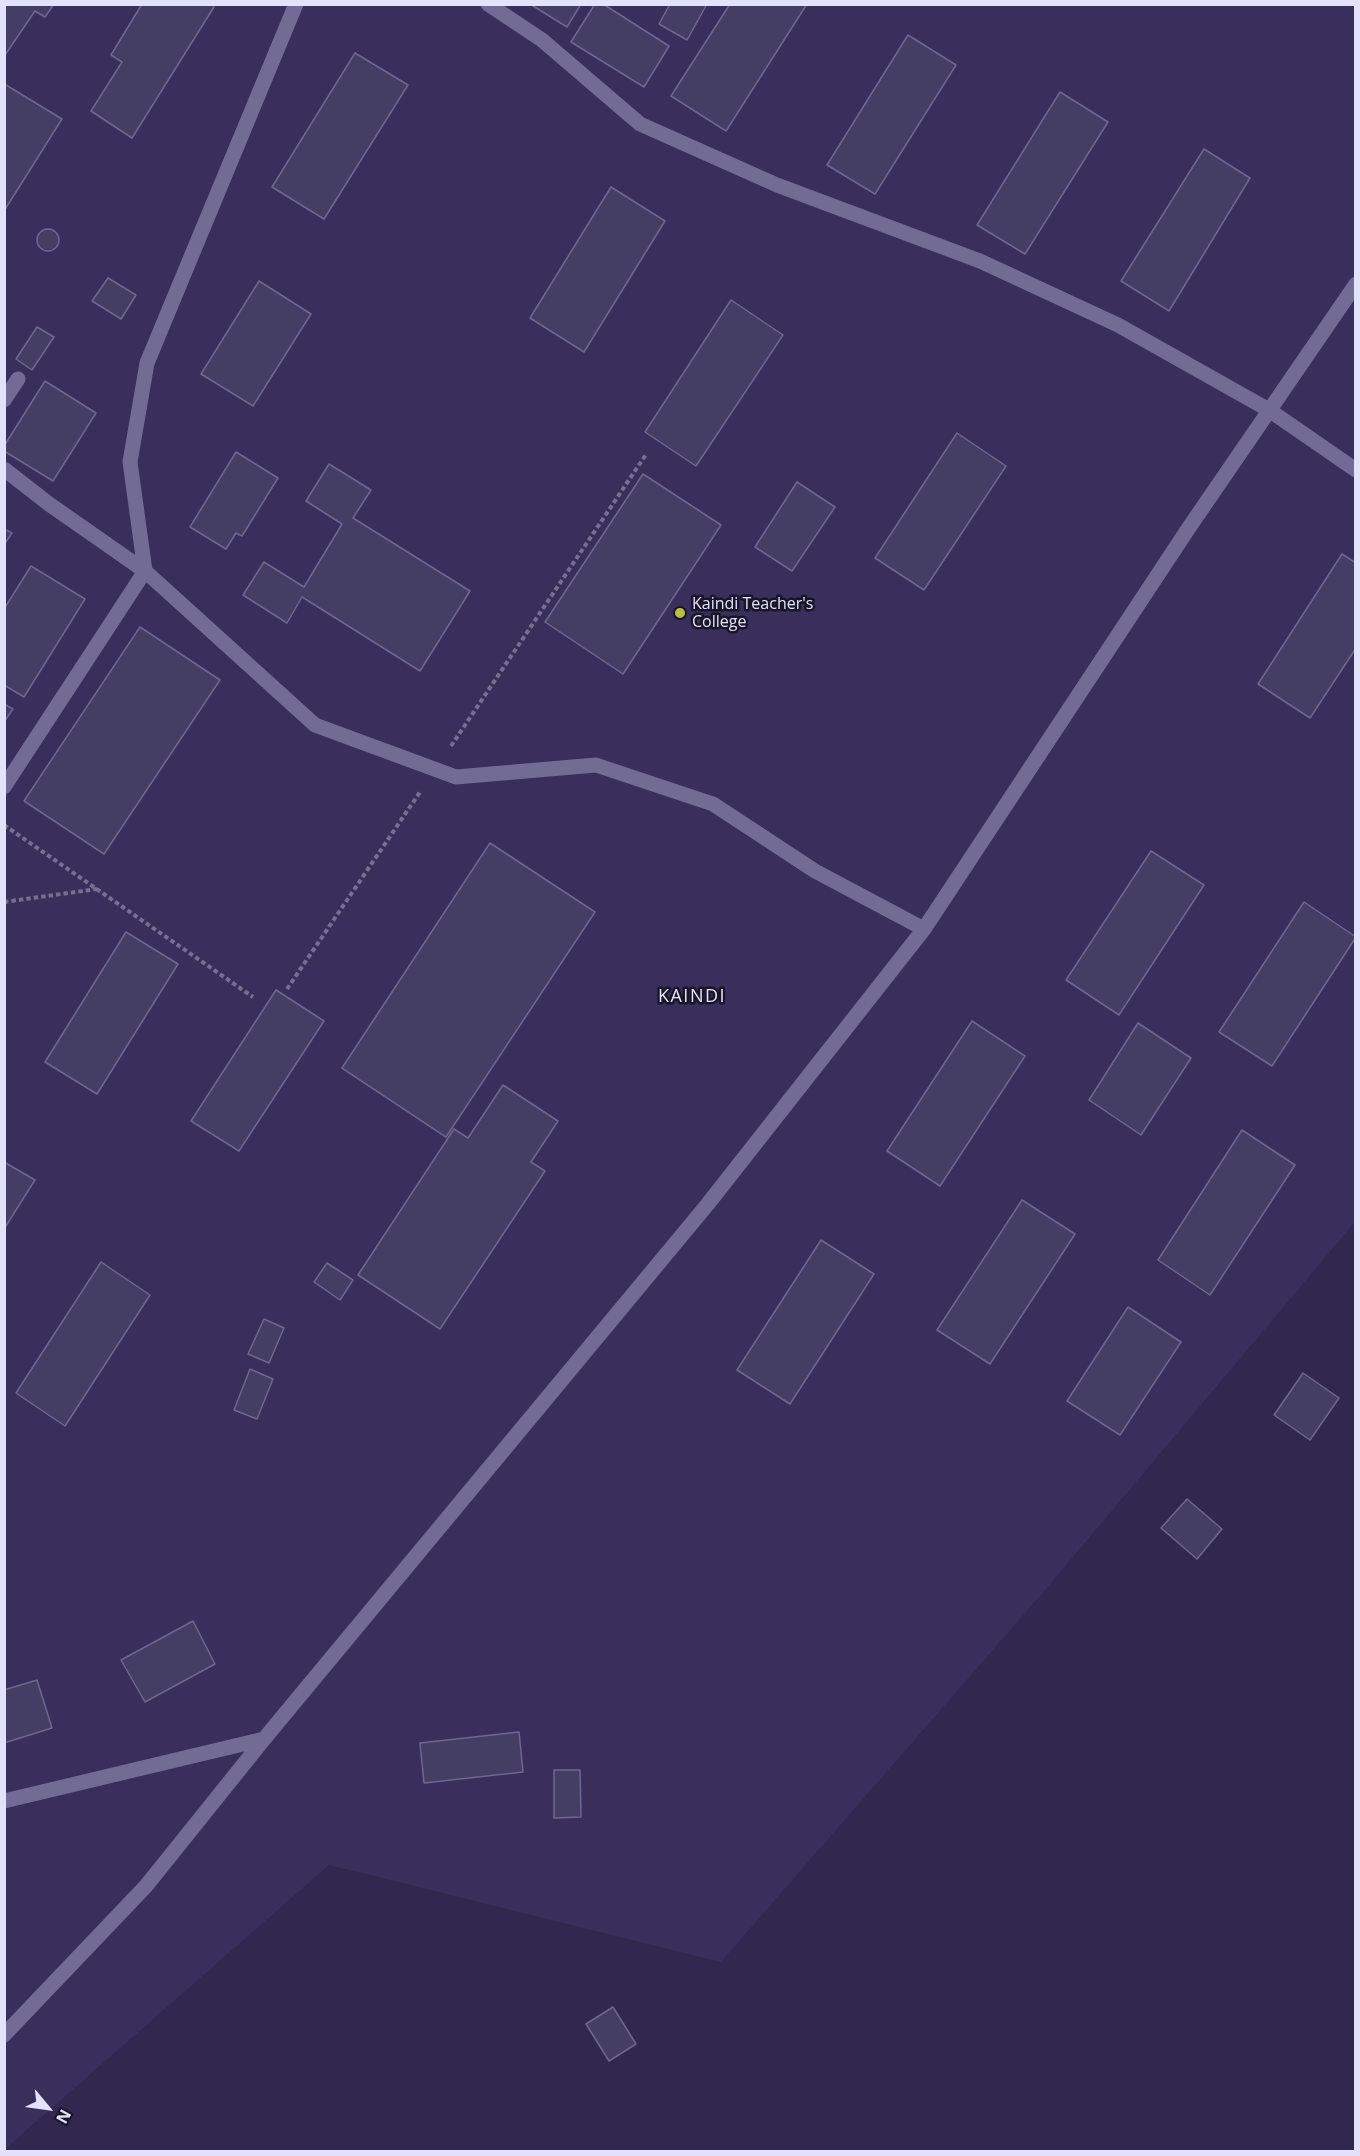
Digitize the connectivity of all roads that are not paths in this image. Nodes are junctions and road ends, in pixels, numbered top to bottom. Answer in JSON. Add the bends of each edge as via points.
{"nodes":[{"id":1,"x":296,"y":4,"type":"edge"},
{"id":2,"x":488,"y":4,"type":"edge"},
{"id":3,"x":1356,"y":284,"type":"edge"},
{"id":4,"x":18,"y":379,"type":"dead end"},
{"id":5,"x":4,"y":400,"type":"edge"},
{"id":6,"x":1269,"y":410,"type":"junction"},
{"id":7,"x":4,"y":469,"type":"edge"},
{"id":8,"x":1356,"y":470,"type":"edge"},
{"id":9,"x":145,"y":572,"type":"junction"},
{"id":10,"x":4,"y":787,"type":"edge"},
{"id":11,"x":924,"y":929,"type":"junction"},
{"id":12,"x":264,"y":1739,"type":"junction"},
{"id":13,"x":4,"y":1801,"type":"edge"},
{"id":14,"x":4,"y":2035,"type":"edge"}],
"edges":[{"from":1,"to":9,"type":"street","via":[[147,363],[130,462]]},
{"from":2,"to":6,"type":"street","via":[[542,40],[640,124],[777,185],[980,261],[1118,325]]},
{"from":3,"to":6,"type":"street"},
{"from":4,"to":5,"type":"street"},
{"from":6,"to":8,"type":"street"},
{"from":6,"to":11,"type":"street"},
{"from":7,"to":9,"type":"street"},
{"from":9,"to":10,"type":"street"},
{"from":9,"to":11,"type":"street","via":[[315,725],[456,777],[596,765],[713,804],[815,871]]},
{"from":11,"to":12,"type":"street","via":[[707,1205]]},
{"from":12,"to":13,"type":"street"},
{"from":12,"to":14,"type":"street","via":[[146,1886]]}]}
